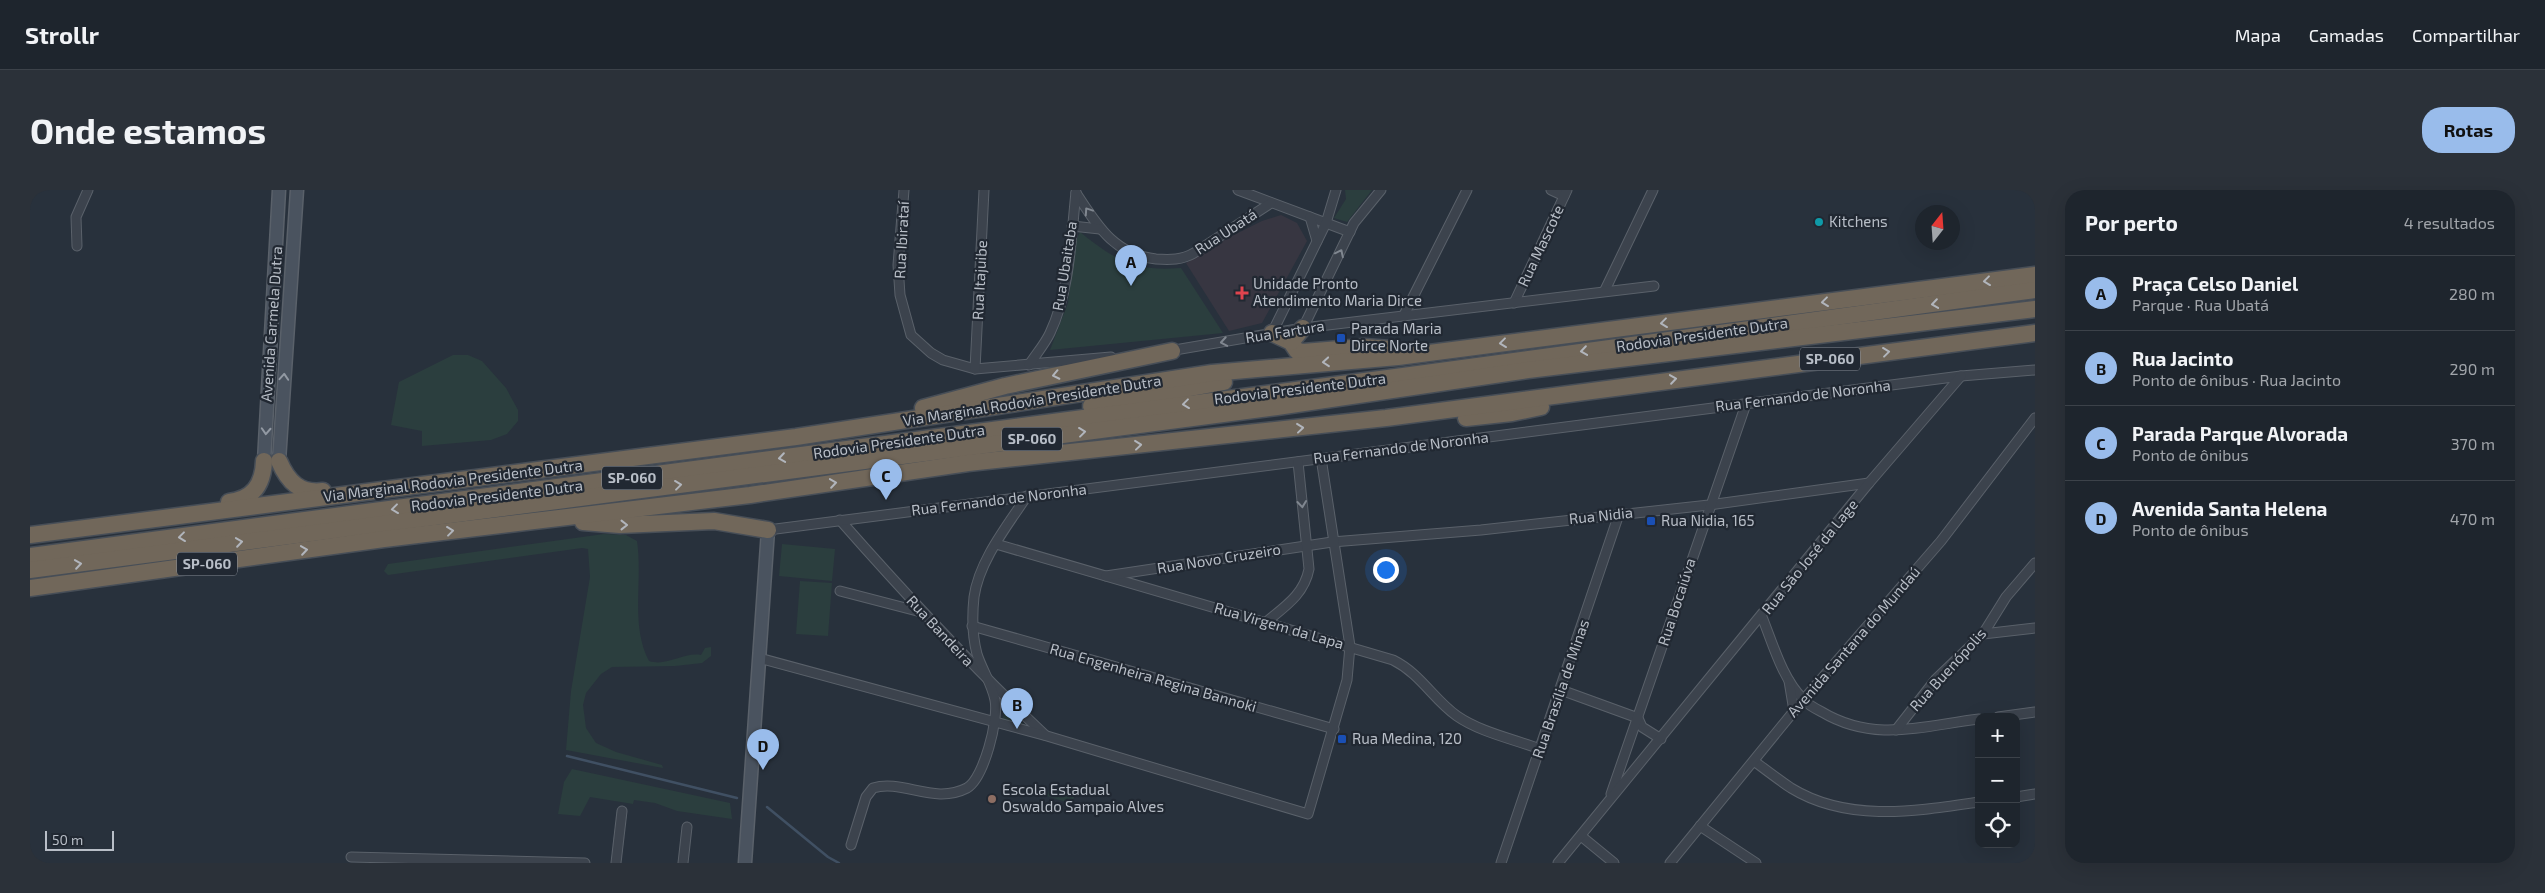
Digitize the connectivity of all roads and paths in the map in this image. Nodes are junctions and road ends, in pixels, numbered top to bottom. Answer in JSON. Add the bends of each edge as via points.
{"nodes":[{"id":1,"x":88,"y":190,"type":"edge"},
{"id":2,"x":278,"y":190,"type":"edge"},
{"id":3,"x":297,"y":190,"type":"edge"},
{"id":4,"x":904,"y":190,"type":"edge"},
{"id":5,"x":984,"y":190,"type":"edge"},
{"id":6,"x":1238,"y":190,"type":"edge"},
{"id":7,"x":1336,"y":190,"type":"edge"},
{"id":8,"x":1381,"y":190,"type":"edge"},
{"id":9,"x":1467,"y":190,"type":"edge"},
{"id":10,"x":1551,"y":190,"type":"edge"},
{"id":11,"x":1652,"y":190,"type":"edge"},
{"id":12,"x":1076,"y":192,"type":"edge"},
{"id":13,"x":1566,"y":193,"type":"edge"},
{"id":14,"x":1271,"y":203,"type":"junction"},
{"id":15,"x":1310,"y":217,"type":"junction"},
{"id":16,"x":1326,"y":223,"type":"junction"},
{"id":17,"x":1072,"y":226,"type":"junction"},
{"id":18,"x":1100,"y":229,"type":"junction"},
{"id":19,"x":1350,"y":232,"type":"junction"},
{"id":20,"x":1317,"y":241,"type":"junction"},
{"id":21,"x":77,"y":246,"type":"dead end"},
{"id":22,"x":2035,"y":275,"type":"edge"},
{"id":23,"x":1654,"y":286,"type":"dead end"},
{"id":24,"x":1605,"y":290,"type":"junction"},
{"id":25,"x":2035,"y":290,"type":"edge"},
{"id":26,"x":1514,"y":303,"type":"junction"},
{"id":27,"x":2035,"y":309,"type":"edge"},
{"id":28,"x":1404,"y":315,"type":"junction"},
{"id":29,"x":1303,"y":328,"type":"junction"},
{"id":30,"x":1272,"y":333,"type":"junction"},
{"id":31,"x":2035,"y":333,"type":"edge"},
{"id":32,"x":1291,"y":342,"type":"junction"},
{"id":33,"x":1172,"y":351,"type":"junction"},
{"id":34,"x":1427,"y":353,"type":"junction"},
{"id":35,"x":1029,"y":365,"type":"junction"},
{"id":36,"x":1286,"y":366,"type":"junction"},
{"id":37,"x":975,"y":369,"type":"junction"},
{"id":38,"x":2035,"y":370,"type":"edge"},
{"id":39,"x":1961,"y":376,"type":"junction"},
{"id":40,"x":1746,"y":404,"type":"junction"},
{"id":41,"x":2035,"y":418,"type":"edge"},
{"id":42,"x":1014,"y":427,"type":"junction"},
{"id":43,"x":796,"y":437,"type":"junction"},
{"id":44,"x":1321,"y":458,"type":"junction"},
{"id":45,"x":271,"y":461,"type":"junction"},
{"id":46,"x":1298,"y":462,"type":"junction"},
{"id":47,"x":1869,"y":483,"type":"junction"},
{"id":48,"x":402,"y":487,"type":"junction"},
{"id":49,"x":1027,"y":496,"type":"junction"},
{"id":50,"x":1709,"y":505,"type":"junction"},
{"id":51,"x":1619,"y":514,"type":"junction"},
{"id":52,"x":558,"y":518,"type":"junction"},
{"id":53,"x":146,"y":520,"type":"junction"},
{"id":54,"x":840,"y":520,"type":"junction"},
{"id":55,"x":768,"y":530,"type":"junction"},
{"id":56,"x":30,"y":535,"type":"edge"},
{"id":57,"x":1332,"y":542,"type":"junction"},
{"id":58,"x":996,"y":544,"type":"junction"},
{"id":59,"x":1306,"y":546,"type":"junction"},
{"id":60,"x":30,"y":556,"type":"edge"},
{"id":61,"x":2035,"y":563,"type":"edge"},
{"id":62,"x":30,"y":570,"type":"edge"},
{"id":63,"x":1106,"y":576,"type":"junction"},
{"id":64,"x":30,"y":588,"type":"edge"},
{"id":65,"x":840,"y":591,"type":"dead end"},
{"id":66,"x":922,"y":612,"type":"junction"},
{"id":67,"x":1762,"y":617,"type":"junction"},
{"id":68,"x":1264,"y":623,"type":"junction"},
{"id":69,"x":972,"y":626,"type":"junction"},
{"id":70,"x":2035,"y":628,"type":"edge"},
{"id":71,"x":1983,"y":634,"type":"junction"},
{"id":72,"x":1350,"y":646,"type":"junction"},
{"id":73,"x":759,"y":658,"type":"junction"},
{"id":74,"x":1788,"y":679,"type":"junction"},
{"id":75,"x":988,"y":682,"type":"junction"},
{"id":76,"x":1561,"y":690,"type":"junction"},
{"id":77,"x":1803,"y":700,"type":"junction"},
{"id":78,"x":1794,"y":710,"type":"junction"},
{"id":79,"x":2035,"y":712,"type":"edge"},
{"id":80,"x":2020,"y":714,"type":"edge"},
{"id":81,"x":1638,"y":718,"type":"junction"},
{"id":82,"x":1975,"y":720,"type":"edge"},
{"id":83,"x":995,"y":723,"type":"junction"},
{"id":84,"x":1334,"y":729,"type":"junction"},
{"id":85,"x":1896,"y":730,"type":"junction"},
{"id":86,"x":1047,"y":736,"type":"junction"},
{"id":87,"x":1661,"y":739,"type":"junction"},
{"id":88,"x":1540,"y":749,"type":"junction"},
{"id":89,"x":1754,"y":761,"type":"junction"},
{"id":90,"x":2035,"y":794,"type":"edge"},
{"id":91,"x":2020,"y":796,"type":"edge"},
{"id":92,"x":1609,"y":800,"type":"junction"},
{"id":93,"x":1975,"y":802,"type":"edge"},
{"id":94,"x":622,"y":810,"type":"dead end"},
{"id":95,"x":1700,"y":826,"type":"junction"},
{"id":96,"x":687,"y":827,"type":"dead end"},
{"id":97,"x":1581,"y":836,"type":"junction"},
{"id":98,"x":851,"y":845,"type":"dead end"},
{"id":99,"x":351,"y":857,"type":"dead end"},
{"id":100,"x":400,"y":861,"type":"edge"},
{"id":101,"x":553,"y":863,"type":"edge"},
{"id":102,"x":585,"y":863,"type":"edge"},
{"id":103,"x":616,"y":863,"type":"edge"},
{"id":104,"x":683,"y":863,"type":"edge"},
{"id":105,"x":745,"y":863,"type":"edge"},
{"id":106,"x":1500,"y":863,"type":"edge"},
{"id":107,"x":1558,"y":863,"type":"edge"},
{"id":108,"x":1614,"y":863,"type":"edge"},
{"id":109,"x":1670,"y":863,"type":"edge"},
{"id":110,"x":1756,"y":863,"type":"edge"}],
"edges":[{"from":1,"to":21,"type":"street","via":[[76,217]]},
{"from":2,"to":45,"type":"street","name":"Avenida Carmela Dutra","one_way":true},
{"from":45,"to":3,"type":"street","name":"Avenida Carmela Dutra","one_way":true},
{"from":4,"to":37,"type":"street","name":"Rua Ibirataí","via":[[898,265],[900,295],[911,335],[943,360]]},
{"from":5,"to":37,"type":"street","name":"Rua Itajuibe"},
{"from":6,"to":14,"type":"street"},
{"from":7,"to":16,"type":"street"},
{"from":8,"to":19,"type":"street","via":[[1359,214]]},
{"from":9,"to":28,"type":"street"},
{"from":10,"to":13,"type":"street"},
{"from":11,"to":24,"type":"street"},
{"from":12,"to":17,"type":"street","name":"Rua Ubaitaba"},
{"from":18,"to":12,"type":"street","name":"Rua Ubatá","one_way":true},
{"from":13,"to":26,"type":"street","name":"Rua Mascote"},
{"from":14,"to":15,"type":"street"},
{"from":14,"to":18,"type":"street","name":"Rua Ubatá","via":[[1185,258],[1169,260],[1134,255]]},
{"from":15,"to":16,"type":"street"},
{"from":15,"to":20,"type":"street"},
{"from":16,"to":19,"type":"street"},
{"from":16,"to":20,"type":"street"},
{"from":17,"to":18,"type":"street"},
{"from":17,"to":35,"type":"street","name":"Rua Ubaitaba","via":[[1059,311],[1050,334]]},
{"from":29,"to":19,"type":"street","one_way":true},
{"from":20,"to":30,"type":"street"},
{"from":22,"to":34,"type":"highway","name":"Via Marginal Rodovia Presidente Dutra","one_way":true},
{"from":23,"to":24,"type":"street","name":"Rua Fartura"},
{"from":24,"to":26,"type":"street","name":"Rua Fartura"},
{"from":25,"to":42,"type":"highway","name":"Rodovia Presidente Dutra","number":"SP-060","one_way":true},
{"from":26,"to":28,"type":"street","name":"Rua Fartura"},
{"from":62,"to":27,"type":"highway","name":"Rodovia Presidente Dutra","number":"SP-060","one_way":true,"via":[[1278,407],[1528,370]]},
{"from":28,"to":29,"type":"street","name":"Rua Fartura"},
{"from":29,"to":30,"type":"street","name":"Rua Fartura"},
{"from":29,"to":32,"type":"highway"},
{"from":30,"to":32,"type":"highway"},
{"from":30,"to":33,"type":"street","name":"Rua Fartura","one_way":true},
{"from":52,"to":31,"type":"highway","name":"Rodovia Presidente Dutra","number":"SP-060","one_way":true,"via":[[968,464],[1386,418],[1467,418],[1512,413],[1625,386]]},
{"from":32,"to":34,"type":"highway","via":[[1297,351],[1303,352],[1364,347]]},
{"from":33,"to":35,"type":"street","name":"Rua Fartura"},
{"from":33,"to":43,"type":"highway","one_way":true,"via":[[1005,386],[928,408],[824,424]]},
{"from":34,"to":36,"type":"highway","name":"Via Marginal Rodovia Presidente Dutra","one_way":true},
{"from":35,"to":37,"type":"street","name":"Rua Fartura"},
{"from":36,"to":42,"type":"highway","via":[[1271,374],[1027,417]]},
{"from":36,"to":43,"type":"highway","name":"Via Marginal Rodovia Presidente Dutra","via":[[1212,373]]},
{"from":38,"to":39,"type":"street","name":"Rua Fernando de Noronha"},
{"from":39,"to":40,"type":"street","name":"Rua Fernando de Noronha"},
{"from":39,"to":47,"type":"street","name":"Rua São José da Lage"},
{"from":40,"to":44,"type":"street","name":"Rua Fernando de Noronha"},
{"from":40,"to":50,"type":"street","name":"Rua Bocaiúva"},
{"from":41,"to":77,"type":"street","name":"Avenida Santana do Mundaú","via":[[1941,541]]},
{"from":42,"to":60,"type":"highway","name":"Rodovia Presidente Dutra","number":"SP-060","one_way":true},
{"from":43,"to":48,"type":"highway","name":"Via Marginal Rodovia Presidente Dutra","number":"SP-060"},
{"from":44,"to":46,"type":"street","name":"Rua Fernando de Noronha"},
{"from":44,"to":57,"type":"street"},
{"from":45,"to":48,"type":"highway","via":[[310,493],[380,485]]},
{"from":45,"to":53,"type":"highway","via":[[253,493],[244,500],[174,509]]},
{"from":46,"to":49,"type":"street","name":"Rua Fernando de Noronha"},
{"from":46,"to":59,"type":"street","one_way":true},
{"from":47,"to":50,"type":"street","name":"Rua Nidia"},
{"from":47,"to":67,"type":"street","name":"Rua São José da Lage"},
{"from":48,"to":53,"type":"highway","name":"Via Marginal Rodovia Presidente Dutra","number":"SP-060"},
{"from":49,"to":54,"type":"street","name":"Rua Fernando de Noronha"},
{"from":49,"to":58,"type":"street"},
{"from":50,"to":51,"type":"street","name":"Rua Nidia"},
{"from":50,"to":81,"type":"street","name":"Rua Bocaiúva"},
{"from":51,"to":57,"type":"street","name":"Rua Nidia","via":[[1481,530]]},
{"from":51,"to":76,"type":"street","name":"Rua Brasília de Minas"},
{"from":52,"to":55,"type":"highway","one_way":true,"via":[[620,525],[714,521]]},
{"from":64,"to":52,"type":"highway","name":"Rodovia Presidente Dutra","number":"SP-060","one_way":true},
{"from":53,"to":56,"type":"highway","name":"Via Marginal Rodovia Presidente Dutra","number":"SP-060"},
{"from":54,"to":55,"type":"street","name":"Rua Fernando de Noronha"},
{"from":54,"to":66,"type":"street","name":"Rua Bandeira"},
{"from":55,"to":73,"type":"street"},
{"from":57,"to":59,"type":"street","name":"Rua Novo Cruzeiro"},
{"from":57,"to":72,"type":"street"},
{"from":58,"to":63,"type":"street","name":"Rua Virgem da Lapa"},
{"from":58,"to":69,"type":"street","via":[[982,570]]},
{"from":59,"to":63,"type":"street","name":"Rua Novo Cruzeiro"},
{"from":59,"to":68,"type":"street","via":[[1309,569],[1302,591]]},
{"from":61,"to":71,"type":"street","name":"Rua Buenópolis","via":[[2006,597]]},
{"from":63,"to":68,"type":"street","name":"Rua Virgem da Lapa"},
{"from":65,"to":66,"type":"street"},
{"from":66,"to":75,"type":"street","name":"Rua Bandeira"},
{"from":67,"to":74,"type":"street"},
{"from":67,"to":87,"type":"street","name":"Rua São José da Lage"},
{"from":68,"to":72,"type":"street","name":"Rua Virgem da Lapa"},
{"from":69,"to":75,"type":"street","via":[[977,654]]},
{"from":69,"to":84,"type":"street","name":"Rua Engenheira Regina Bannoki"},
{"from":70,"to":71,"type":"street"},
{"from":71,"to":85,"type":"street","name":"Rua Buenópolis","via":[[1936,679]]},
{"from":72,"to":84,"type":"street","via":[[1347,680]]},
{"from":72,"to":88,"type":"street","name":"Rua Virgem da Lapa","via":[[1408,667],[1445,706],[1466,722]]},
{"from":73,"to":83,"type":"street"},
{"from":73,"to":105,"type":"street"},
{"from":74,"to":77,"type":"street"},
{"from":74,"to":78,"type":"street"},
{"from":75,"to":83,"type":"street","via":[[995,700]]},
{"from":75,"to":86,"type":"street","name":"Rua Bandeira"},
{"from":76,"to":81,"type":"street"},
{"from":76,"to":88,"type":"street","name":"Rua Brasília de Minas"},
{"from":77,"to":78,"type":"street","name":"Avenida Santana do Mundaú"},
{"from":77,"to":85,"type":"street","via":[[1853,727],[1876,732]]},
{"from":78,"to":89,"type":"street","name":"Avenida Santana do Mundaú"},
{"from":79,"to":80,"type":"street"},
{"from":81,"to":87,"type":"street","via":[[1642,727]]},
{"from":81,"to":92,"type":"street","name":"Rua Bocaiúva"},
{"from":82,"to":85,"type":"street"},
{"from":83,"to":86,"type":"street"},
{"from":83,"to":98,"type":"street","via":[[976,780],[952,793],[936,794],[886,786],[873,788],[866,797]]},
{"from":84,"to":86,"type":"street","via":[[1308,814]]},
{"from":87,"to":92,"type":"street","name":"Rua São José da Lage"},
{"from":88,"to":106,"type":"street","name":"Rua Brasília de Minas"},
{"from":89,"to":93,"type":"street","via":[[1793,788],[1823,802],[1854,809],[1886,812]]},
{"from":89,"to":95,"type":"street","name":"Avenida Santana do Mundaú"},
{"from":90,"to":91,"type":"street"},
{"from":92,"to":97,"type":"street","name":"Rua São José da Lage"},
{"from":94,"to":103,"type":"street"},
{"from":95,"to":109,"type":"street","name":"Avenida Santana do Mundaú"},
{"from":95,"to":110,"type":"street"},
{"from":96,"to":104,"type":"street"},
{"from":97,"to":107,"type":"street","name":"Rua São José da Lage"},
{"from":97,"to":108,"type":"street"},
{"from":99,"to":100,"type":"street"},
{"from":100,"to":101,"type":"street"},
{"from":101,"to":102,"type":"street"}]}
